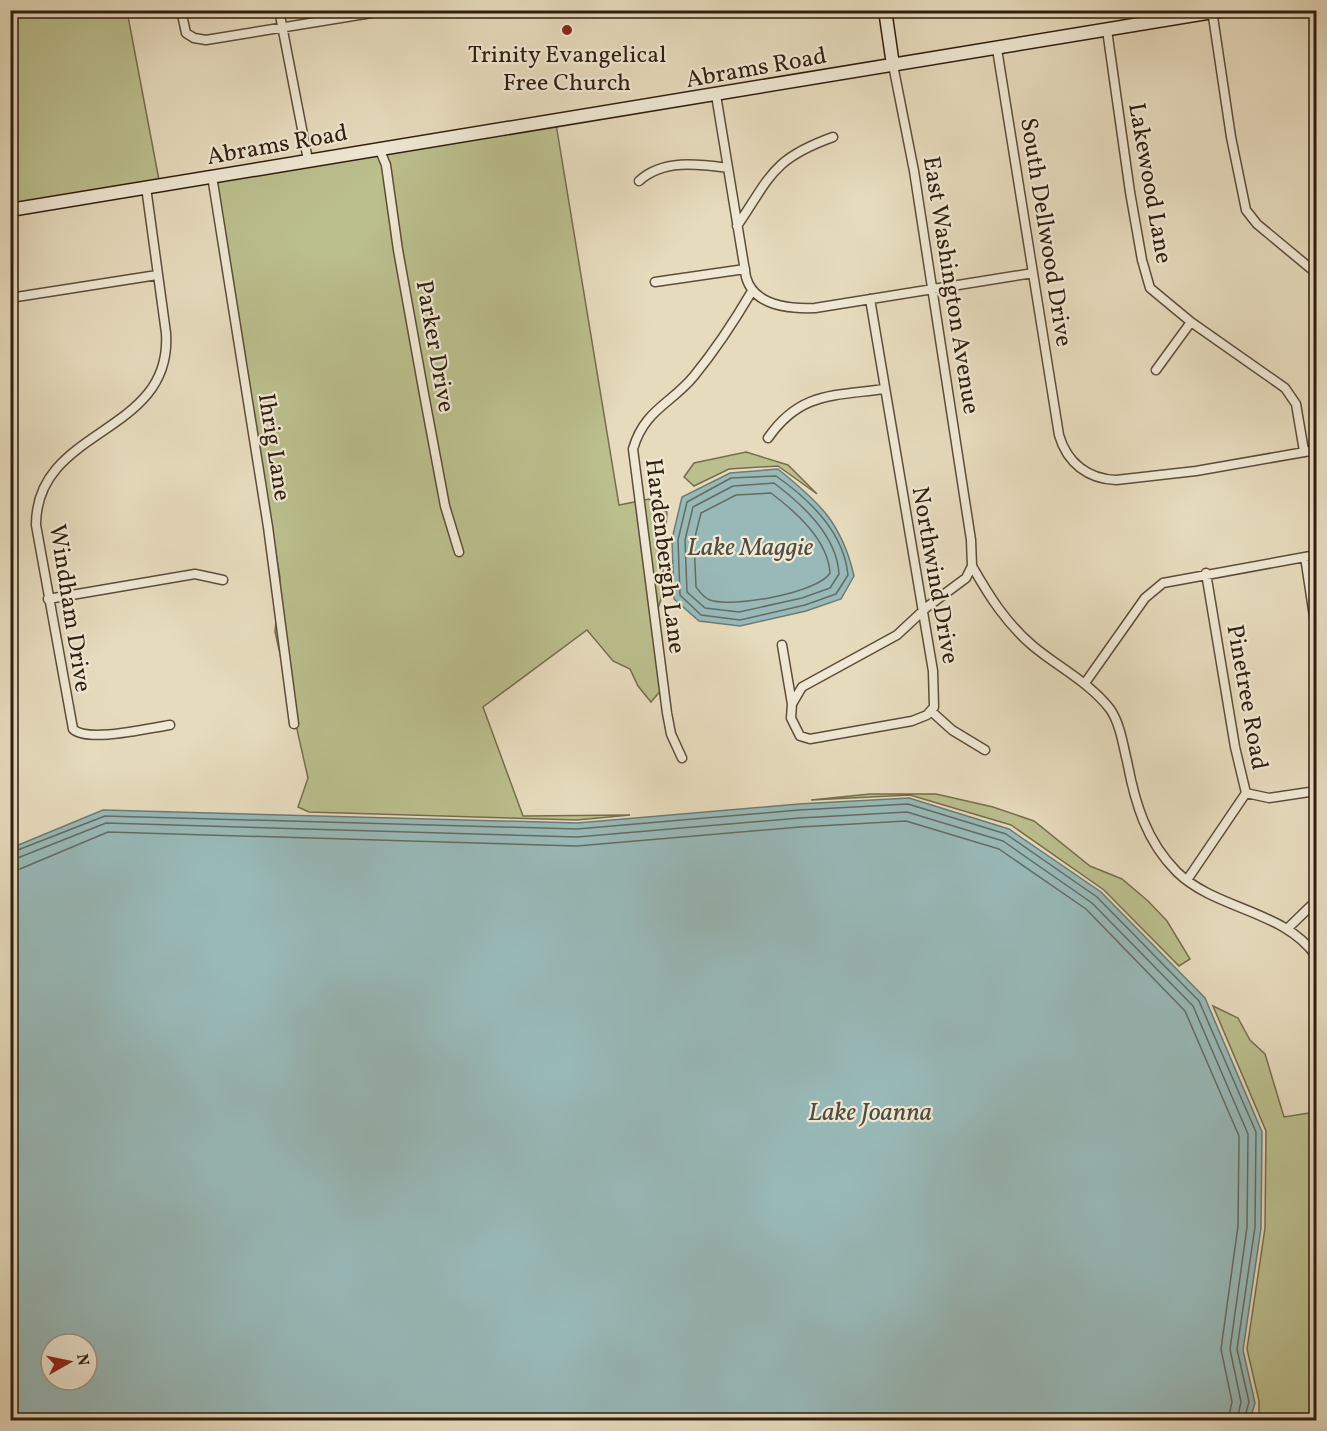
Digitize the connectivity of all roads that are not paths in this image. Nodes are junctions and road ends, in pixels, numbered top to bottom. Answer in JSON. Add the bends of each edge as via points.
{"nodes":[{"id":1,"x":181,"y":10,"type":"edge"},
{"id":2,"x":279,"y":10,"type":"edge"},
{"id":3,"x":390,"y":10,"type":"edge"},
{"id":4,"x":885,"y":10,"type":"edge"},
{"id":5,"x":1217,"y":11,"type":"edge"},
{"id":6,"x":282,"y":27,"type":"junction"},
{"id":7,"x":1107,"y":30,"type":"junction"},
{"id":8,"x":997,"y":49,"type":"junction"},
{"id":9,"x":894,"y":65,"type":"junction"},
{"id":10,"x":716,"y":95,"type":"junction"},
{"id":11,"x":833,"y":137,"type":"dead end"},
{"id":12,"x":379,"y":148,"type":"junction"},
{"id":13,"x":308,"y":160,"type":"junction"},
{"id":14,"x":728,"y":168,"type":"junction"},
{"id":15,"x":212,"y":176,"type":"junction"},
{"id":16,"x":639,"y":181,"type":"dead end"},
{"id":17,"x":146,"y":187,"type":"junction"},
{"id":18,"x":10,"y":210,"type":"edge"},
{"id":19,"x":737,"y":226,"type":"junction"},
{"id":20,"x":745,"y":269,"type":"junction"},
{"id":21,"x":1033,"y":273,"type":"junction"},
{"id":22,"x":1317,"y":273,"type":"edge"},
{"id":23,"x":157,"y":275,"type":"junction"},
{"id":24,"x":655,"y":282,"type":"dead end"},
{"id":25,"x":932,"y":289,"type":"junction"},
{"id":26,"x":752,"y":291,"type":"junction"},
{"id":27,"x":10,"y":298,"type":"edge"},
{"id":28,"x":870,"y":299,"type":"junction"},
{"id":29,"x":1191,"y":322,"type":"junction"},
{"id":30,"x":1156,"y":370,"type":"dead end"},
{"id":31,"x":884,"y":389,"type":"junction"},
{"id":32,"x":768,"y":438,"type":"dead end"},
{"id":33,"x":1317,"y":450,"type":"edge"},
{"id":34,"x":1304,"y":451,"type":"junction"},
{"id":35,"x":459,"y":552,"type":"dead end"},
{"id":36,"x":1317,"y":555,"type":"edge"},
{"id":37,"x":1305,"y":557,"type":"junction"},
{"id":38,"x":972,"y":566,"type":"junction"},
{"id":39,"x":1206,"y":573,"type":"junction"},
{"id":40,"x":223,"y":580,"type":"dead end"},
{"id":41,"x":48,"y":599,"type":"junction"},
{"id":42,"x":922,"y":613,"type":"junction"},
{"id":43,"x":1317,"y":630,"type":"edge"},
{"id":44,"x":782,"y":645,"type":"dead end"},
{"id":45,"x":1085,"y":683,"type":"junction"},
{"id":46,"x":792,"y":704,"type":"junction"},
{"id":47,"x":931,"y":711,"type":"junction"},
{"id":48,"x":294,"y":724,"type":"dead end"},
{"id":49,"x":170,"y":725,"type":"dead end"},
{"id":50,"x":985,"y":750,"type":"dead end"},
{"id":51,"x":682,"y":758,"type":"dead end"},
{"id":52,"x":1317,"y":790,"type":"edge"},
{"id":53,"x":1246,"y":793,"type":"junction"},
{"id":54,"x":1187,"y":880,"type":"junction"},
{"id":55,"x":1317,"y":901,"type":"edge"},
{"id":56,"x":1287,"y":929,"type":"junction"},
{"id":57,"x":1317,"y":956,"type":"edge"}],
"edges":[{"from":1,"to":6,"type":"street","via":[[188,35],[206,40]]},
{"from":2,"to":6,"type":"street"},
{"from":3,"to":6,"type":"street"},
{"from":4,"to":9,"type":"street","name":"East Washington Avenue"},
{"from":5,"to":7,"type":"street","name":"Abrams Road"},
{"from":5,"to":22,"type":"street","via":[[1231,137],[1246,210],[1266,232]]},
{"from":6,"to":13,"type":"street"},
{"from":7,"to":8,"type":"street","name":"Abrams Road"},
{"from":7,"to":29,"type":"street","name":"Lakewood Lane","via":[[1147,280],[1155,292]]},
{"from":8,"to":9,"type":"street","name":"Abrams Road"},
{"from":8,"to":21,"type":"street","name":"South Dellwood Drive"},
{"from":9,"to":10,"type":"street","name":"Abrams Road"},
{"from":9,"to":25,"type":"street","name":"East Washington Avenue"},
{"from":10,"to":12,"type":"street","name":"Abrams Road"},
{"from":10,"to":14,"type":"street"},
{"from":11,"to":19,"type":"street","via":[[784,161],[769,176]]},
{"from":12,"to":13,"type":"street","name":"Abrams Road"},
{"from":12,"to":35,"type":"street","name":"Parker Drive","via":[[386,165],[445,506]]},
{"from":13,"to":15,"type":"street","name":"Abrams Road"},
{"from":14,"to":16,"type":"street","via":[[669,166]]},
{"from":14,"to":19,"type":"street"},
{"from":15,"to":17,"type":"street","name":"Abrams Road"},
{"from":15,"to":48,"type":"street","name":"Ihrig Lane","via":[[268,527]]},
{"from":17,"to":18,"type":"street","name":"Abrams Road"},
{"from":17,"to":23,"type":"street","name":"Windham Drive"},
{"from":19,"to":20,"type":"street"},
{"from":20,"to":24,"type":"street"},
{"from":20,"to":26,"type":"street"},
{"from":21,"to":25,"type":"street"},
{"from":21,"to":34,"type":"street","name":"South Dellwood Drive","via":[[1057,422],[1067,454],[1085,472],[1106,480],[1142,478]]},
{"from":23,"to":27,"type":"street"},
{"from":23,"to":41,"type":"street","name":"Windham Drive","via":[[167,346],[158,382],[141,404],[60,465],[40,496],[36,525]]},
{"from":25,"to":28,"type":"street"},
{"from":25,"to":38,"type":"street","name":"East Washington Avenue"},
{"from":26,"to":28,"type":"street","via":[[775,304],[799,309]]},
{"from":26,"to":51,"type":"street","name":"Hardenbergh Lane","via":[[694,376],[646,420],[633,449],[667,713]]},
{"from":28,"to":31,"type":"street","name":"Northwind Drive"},
{"from":29,"to":30,"type":"street"},
{"from":29,"to":34,"type":"street","name":"Lakewood Lane","via":[[1285,388],[1296,404]]},
{"from":31,"to":32,"type":"street","via":[[809,401],[788,413]]},
{"from":31,"to":42,"type":"street","name":"Northwind Drive"},
{"from":33,"to":34,"type":"street","name":"South Dellwood Drive"},
{"from":36,"to":37,"type":"street"},
{"from":37,"to":39,"type":"street"},
{"from":37,"to":43,"type":"street"},
{"from":38,"to":42,"type":"street","via":[[966,578]]},
{"from":38,"to":45,"type":"street","via":[[1014,628]]},
{"from":39,"to":45,"type":"street","via":[[1155,587]]},
{"from":39,"to":53,"type":"street","name":"Pinetree Road"},
{"from":40,"to":41,"type":"street","via":[[195,574]]},
{"from":41,"to":49,"type":"street","name":"Windham Drive","via":[[74,731],[92,736]]},
{"from":42,"to":46,"type":"street","via":[[897,635],[802,687]]},
{"from":42,"to":47,"type":"street","name":"Northwind Drive","via":[[934,677],[935,704]]},
{"from":44,"to":46,"type":"street"},
{"from":45,"to":54,"type":"street","via":[[1110,709],[1116,723],[1146,830]]},
{"from":46,"to":47,"type":"street","via":[[791,718],[796,730],[810,739],[912,721]]},
{"from":47,"to":50,"type":"street","via":[[952,730]]},
{"from":52,"to":53,"type":"street","name":"Pinetree Road","via":[[1269,798]]},
{"from":53,"to":54,"type":"street"},
{"from":54,"to":56,"type":"street"},
{"from":55,"to":56,"type":"street"},
{"from":56,"to":57,"type":"street"}]}
